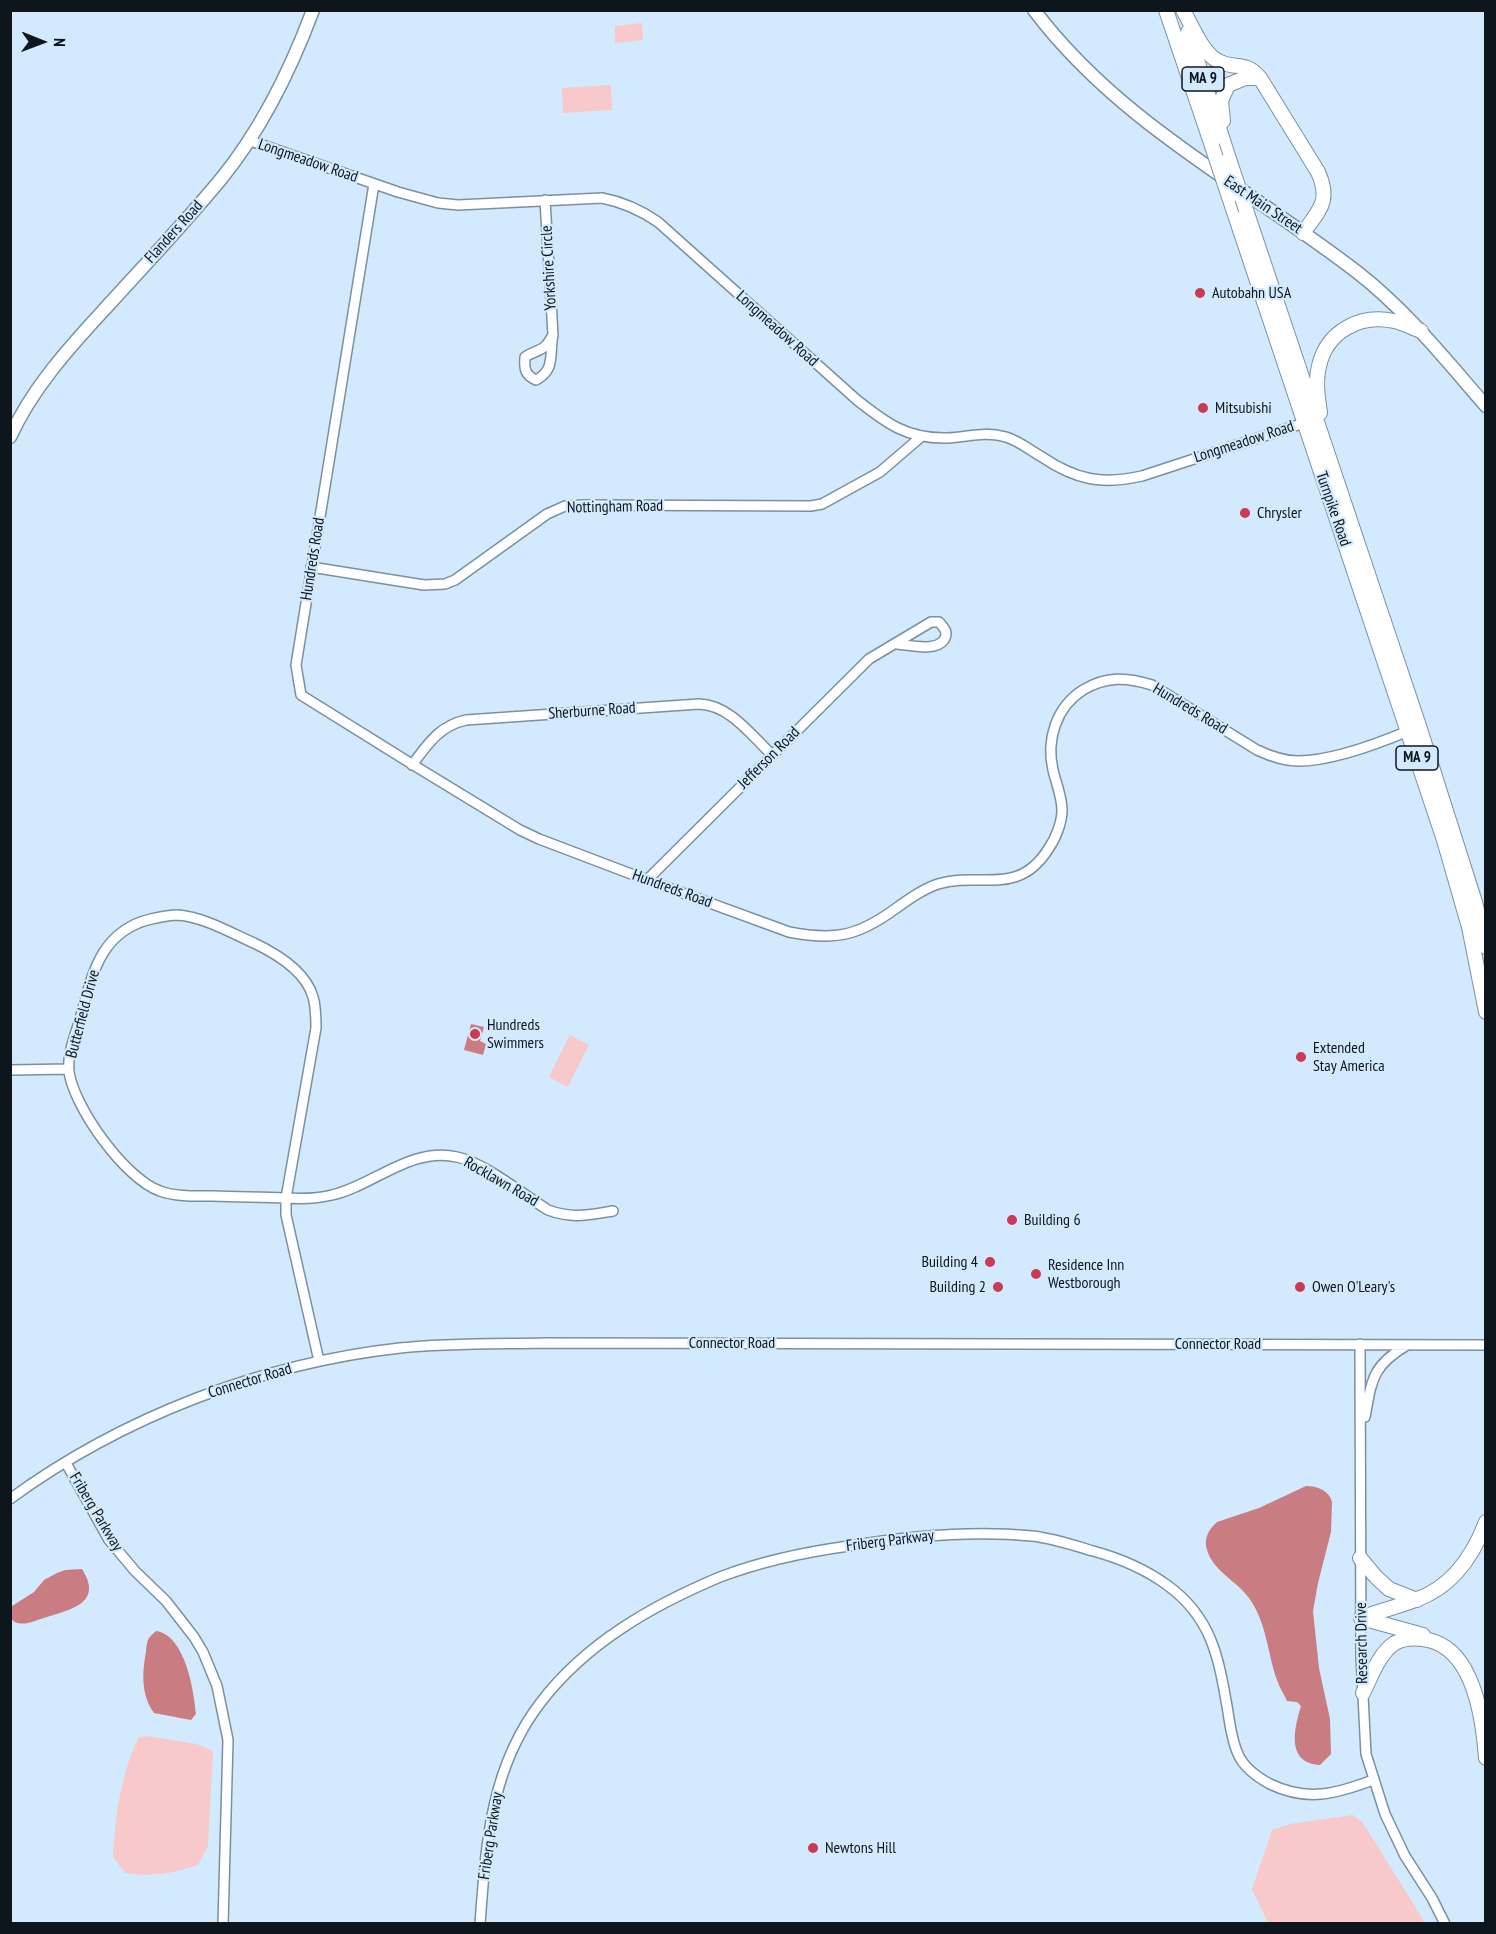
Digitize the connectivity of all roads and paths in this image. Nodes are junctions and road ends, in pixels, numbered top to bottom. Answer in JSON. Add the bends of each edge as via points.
{"nodes":[{"id":1,"x":313,"y":10,"type":"edge"},
{"id":2,"x":1034,"y":10,"type":"edge"},
{"id":3,"x":1166,"y":10,"type":"edge"},
{"id":4,"x":1182,"y":10,"type":"edge"},
{"id":5,"x":1260,"y":78,"type":"junction"},
{"id":6,"x":248,"y":140,"type":"junction"},
{"id":7,"x":1222,"y":151,"type":"junction"},
{"id":8,"x":374,"y":184,"type":"junction"},
{"id":9,"x":545,"y":200,"type":"junction"},
{"id":10,"x":1303,"y":233,"type":"junction"},
{"id":11,"x":1421,"y":331,"type":"junction"},
{"id":12,"x":553,"y":335,"type":"junction"},
{"id":13,"x":1485,"y":406,"type":"edge"},
{"id":14,"x":1304,"y":423,"type":"junction"},
{"id":15,"x":922,"y":436,"type":"junction"},
{"id":16,"x":1322,"y":436,"type":"junction"},
{"id":17,"x":10,"y":437,"type":"edge"},
{"id":18,"x":311,"y":567,"type":"junction"},
{"id":19,"x":897,"y":644,"type":"junction"},
{"id":20,"x":1408,"y":731,"type":"junction"},
{"id":21,"x":772,"y":755,"type":"junction"},
{"id":22,"x":412,"y":765,"type":"junction"},
{"id":23,"x":647,"y":880,"type":"junction"},
{"id":24,"x":1485,"y":948,"type":"edge"},
{"id":25,"x":1485,"y":1012,"type":"edge"},
{"id":26,"x":69,"y":1069,"type":"junction"},
{"id":27,"x":10,"y":1071,"type":"edge"},
{"id":28,"x":286,"y":1198,"type":"junction"},
{"id":29,"x":613,"y":1211,"type":"dead end"},
{"id":30,"x":1360,"y":1344,"type":"junction"},
{"id":31,"x":1407,"y":1345,"type":"junction"},
{"id":32,"x":1485,"y":1345,"type":"edge"},
{"id":33,"x":320,"y":1361,"type":"junction"},
{"id":34,"x":1361,"y":1440,"type":"junction"},
{"id":35,"x":66,"y":1462,"type":"junction"},
{"id":36,"x":10,"y":1499,"type":"edge"},
{"id":37,"x":1485,"y":1522,"type":"edge"},
{"id":38,"x":1360,"y":1557,"type":"junction"},
{"id":39,"x":1417,"y":1600,"type":"junction"},
{"id":40,"x":1361,"y":1618,"type":"junction"},
{"id":41,"x":1434,"y":1640,"type":"junction"},
{"id":42,"x":1362,"y":1693,"type":"junction"},
{"id":43,"x":1485,"y":1758,"type":"edge"},
{"id":44,"x":1373,"y":1780,"type":"junction"},
{"id":45,"x":223,"y":1923,"type":"edge"},
{"id":46,"x":480,"y":1923,"type":"edge"},
{"id":47,"x":1445,"y":1923,"type":"edge"}],
"edges":[{"from":1,"to":6,"type":"main road","name":"Flanders Road","via":[[287,72]]},
{"from":2,"to":10,"type":"main road","name":"East Main Street","via":[[1080,64],[1157,132]]},
{"from":3,"to":7,"type":"highway","name":"Turnpike Road","number":"MA 9"},
{"from":4,"to":5,"type":"highway","via":[[1209,55],[1225,64],[1253,69]]},
{"from":4,"to":7,"type":"highway","name":"Turnpike Road","number":"MA 9"},
{"from":5,"to":7,"type":"highway","via":[[1236,80],[1223,93]]},
{"from":5,"to":10,"type":"highway","via":[[1324,185],[1322,205]]},
{"from":6,"to":8,"type":"street","name":"Longmeadow Road"},
{"from":6,"to":17,"type":"main road","name":"Flanders Road","via":[[209,192],[59,361],[34,394]]},
{"from":7,"to":14,"type":"highway","name":"Turnpike Road","number":"MA 9","bridge":true,"via":[[1229,197]]},
{"from":7,"to":16,"type":"highway","name":"Turnpike Road","number":"MA 9","bridge":true,"via":[[1246,210]]},
{"from":8,"to":9,"type":"street","name":"Longmeadow Road","via":[[448,204]]},
{"from":8,"to":18,"type":"street","name":"Hundreds Road"},
{"from":9,"to":12,"type":"street","name":"Yorkshire Circle"},
{"from":9,"to":15,"type":"street","name":"Longmeadow Road","via":[[602,198],[641,210],[856,400],[889,425]]},
{"from":10,"to":11,"type":"main road","name":"East Main Street","via":[[1385,295]]},
{"from":11,"to":13,"type":"main road","name":"East Main Street"},
{"from":11,"to":16,"type":"highway","via":[[1395,321],[1378,320],[1352,324],[1336,334],[1324,351],[1318,372]]},
{"from":12,"to":12,"type":"street","name":"Yorkshire Circle","via":[[547,346],[525,357],[524,367],[536,380],[550,367]]},
{"from":14,"to":15,"type":"street","name":"Longmeadow Road","via":[[1142,476],[1112,481],[1081,477],[1009,438],[989,433],[949,438]]},
{"from":14,"to":20,"type":"highway","name":"Turnpike Road","number":"MA 9"},
{"from":15,"to":18,"type":"street","name":"Nottingham Road","via":[[880,472],[822,504],[565,506],[547,514],[463,576],[446,584],[406,583]]},
{"from":16,"to":24,"type":"highway","name":"Turnpike Road","number":"MA 9","via":[[1419,726],[1475,902]]},
{"from":18,"to":22,"type":"street","name":"Hundreds Road","via":[[296,664],[301,694]]},
{"from":19,"to":19,"type":"street","name":"Jefferson Road","via":[[938,645],[946,635],[945,629],[939,622],[932,622]]},
{"from":19,"to":21,"type":"street","name":"Jefferson Road","via":[[869,659]]},
{"from":20,"to":23,"type":"street","name":"Hundreds Road","via":[[1316,759],[1276,758],[1152,685],[1133,679],[1112,679],[1075,695],[1053,729],[1050,749],[1062,810],[1058,830],[1036,864],[1019,875],[1000,881],[959,880],[939,884],[920,892],[869,927],[830,936],[789,932]]},
{"from":20,"to":25,"type":"highway","name":"Turnpike Road","number":"MA 9","via":[[1459,888]]},
{"from":21,"to":22,"type":"street","name":"Sherburne Road","via":[[724,710],[699,704],[466,720],[445,727]]},
{"from":21,"to":23,"type":"street","name":"Jefferson Road"},
{"from":22,"to":23,"type":"street","name":"Hundreds Road","via":[[520,830]]},
{"from":26,"to":27,"type":"street"},
{"from":26,"to":28,"type":"street","name":"Butterfield Drive","via":[[81,1107],[130,1172],[144,1183],[178,1195]]},
{"from":26,"to":28,"type":"street","name":"Butterfield Drive","via":[[95,967],[121,932],[139,922],[177,915],[195,918],[258,945],[301,976],[316,1012],[313,1052]]},
{"from":28,"to":29,"type":"street","name":"Rocklawn Road","via":[[333,1195],[414,1160],[446,1155],[470,1161],[548,1210],[575,1217]]},
{"from":28,"to":33,"type":"street","name":"Butterfield Drive","via":[[286,1215]]},
{"from":30,"to":31,"type":"street","name":"Connector Road"},
{"from":30,"to":33,"type":"street","name":"Connector Road","via":[[510,1343],[401,1348]]},
{"from":30,"to":34,"type":"street","name":"Research Drive"},
{"from":31,"to":32,"type":"street","name":"Connector Road"},
{"from":31,"to":34,"type":"street","via":[[1380,1365],[1371,1381]]},
{"from":33,"to":35,"type":"street","name":"Connector Road","via":[[202,1396]]},
{"from":34,"to":38,"type":"street","name":"Research Drive"},
{"from":35,"to":36,"type":"street","name":"Connector Road"},
{"from":35,"to":45,"type":"street","name":"Friberg Parkway","via":[[109,1540],[194,1636],[218,1686],[228,1740]]},
{"from":37,"to":39,"type":"highway","via":[[1468,1559],[1456,1573]]},
{"from":38,"to":39,"type":"highway","via":[[1389,1589]]},
{"from":38,"to":40,"type":"street","name":"Research Drive"},
{"from":39,"to":40,"type":"highway"},
{"from":40,"to":41,"type":"highway"},
{"from":40,"to":42,"type":"street","name":"Research Drive"},
{"from":41,"to":42,"type":"highway","via":[[1410,1638],[1395,1644],[1384,1654]]},
{"from":41,"to":43,"type":"highway","via":[[1445,1646],[1466,1672],[1480,1712]]},
{"from":42,"to":44,"type":"street","name":"Research Drive","via":[[1366,1754]]},
{"from":44,"to":46,"type":"street","name":"Friberg Parkway","via":[[1312,1795],[1294,1794],[1250,1770],[1239,1757],[1218,1658],[1201,1619],[1168,1585],[1126,1562],[1053,1540],[981,1534],[903,1538],[808,1552],[721,1577],[652,1610],[598,1644],[555,1685],[512,1749],[495,1798],[484,1856]]},
{"from":44,"to":47,"type":"street","name":"Research Drive","via":[[1405,1856]]}]}
